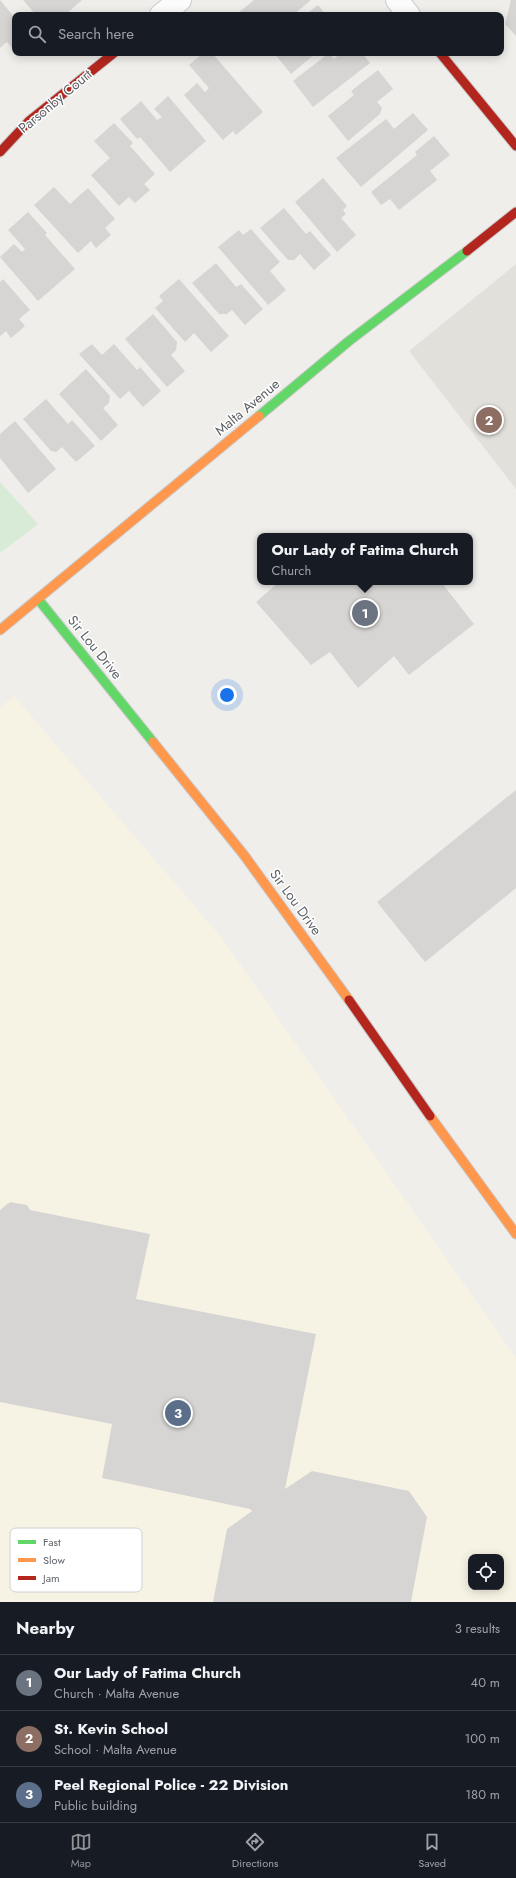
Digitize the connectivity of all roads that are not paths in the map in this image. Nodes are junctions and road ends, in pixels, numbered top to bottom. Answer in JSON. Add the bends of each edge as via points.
{"nodes":[{"id":1,"x":180,"y":0,"type":"edge"},
{"id":2,"x":397,"y":0,"type":"edge"},
{"id":3,"x":165,"y":12,"type":"edge"},
{"id":4,"x":407,"y":12,"type":"edge"},
{"id":5,"x":110,"y":56,"type":"edge"},
{"id":6,"x":442,"y":56,"type":"edge"},
{"id":7,"x":516,"y":146,"type":"edge"},
{"id":8,"x":0,"y":152,"type":"edge"},
{"id":9,"x":516,"y":212,"type":"edge"},
{"id":10,"x":38,"y":598,"type":"junction"},
{"id":11,"x":0,"y":630,"type":"edge"},
{"id":12,"x":516,"y":1234,"type":"edge"}],
"edges":[{"from":1,"to":3,"type":"street"},
{"from":2,"to":4,"type":"street"},
{"from":5,"to":8,"type":"street","name":"Parsonby Court","via":[[29,121]]},
{"from":6,"to":7,"type":"street"},
{"from":9,"to":10,"type":"street","name":"Malta Avenue","via":[[348,341]]},
{"from":10,"to":11,"type":"street","name":"Malta Avenue"},
{"from":10,"to":12,"type":"street","name":"Sir Lou Drive","via":[[244,855]]}]}
